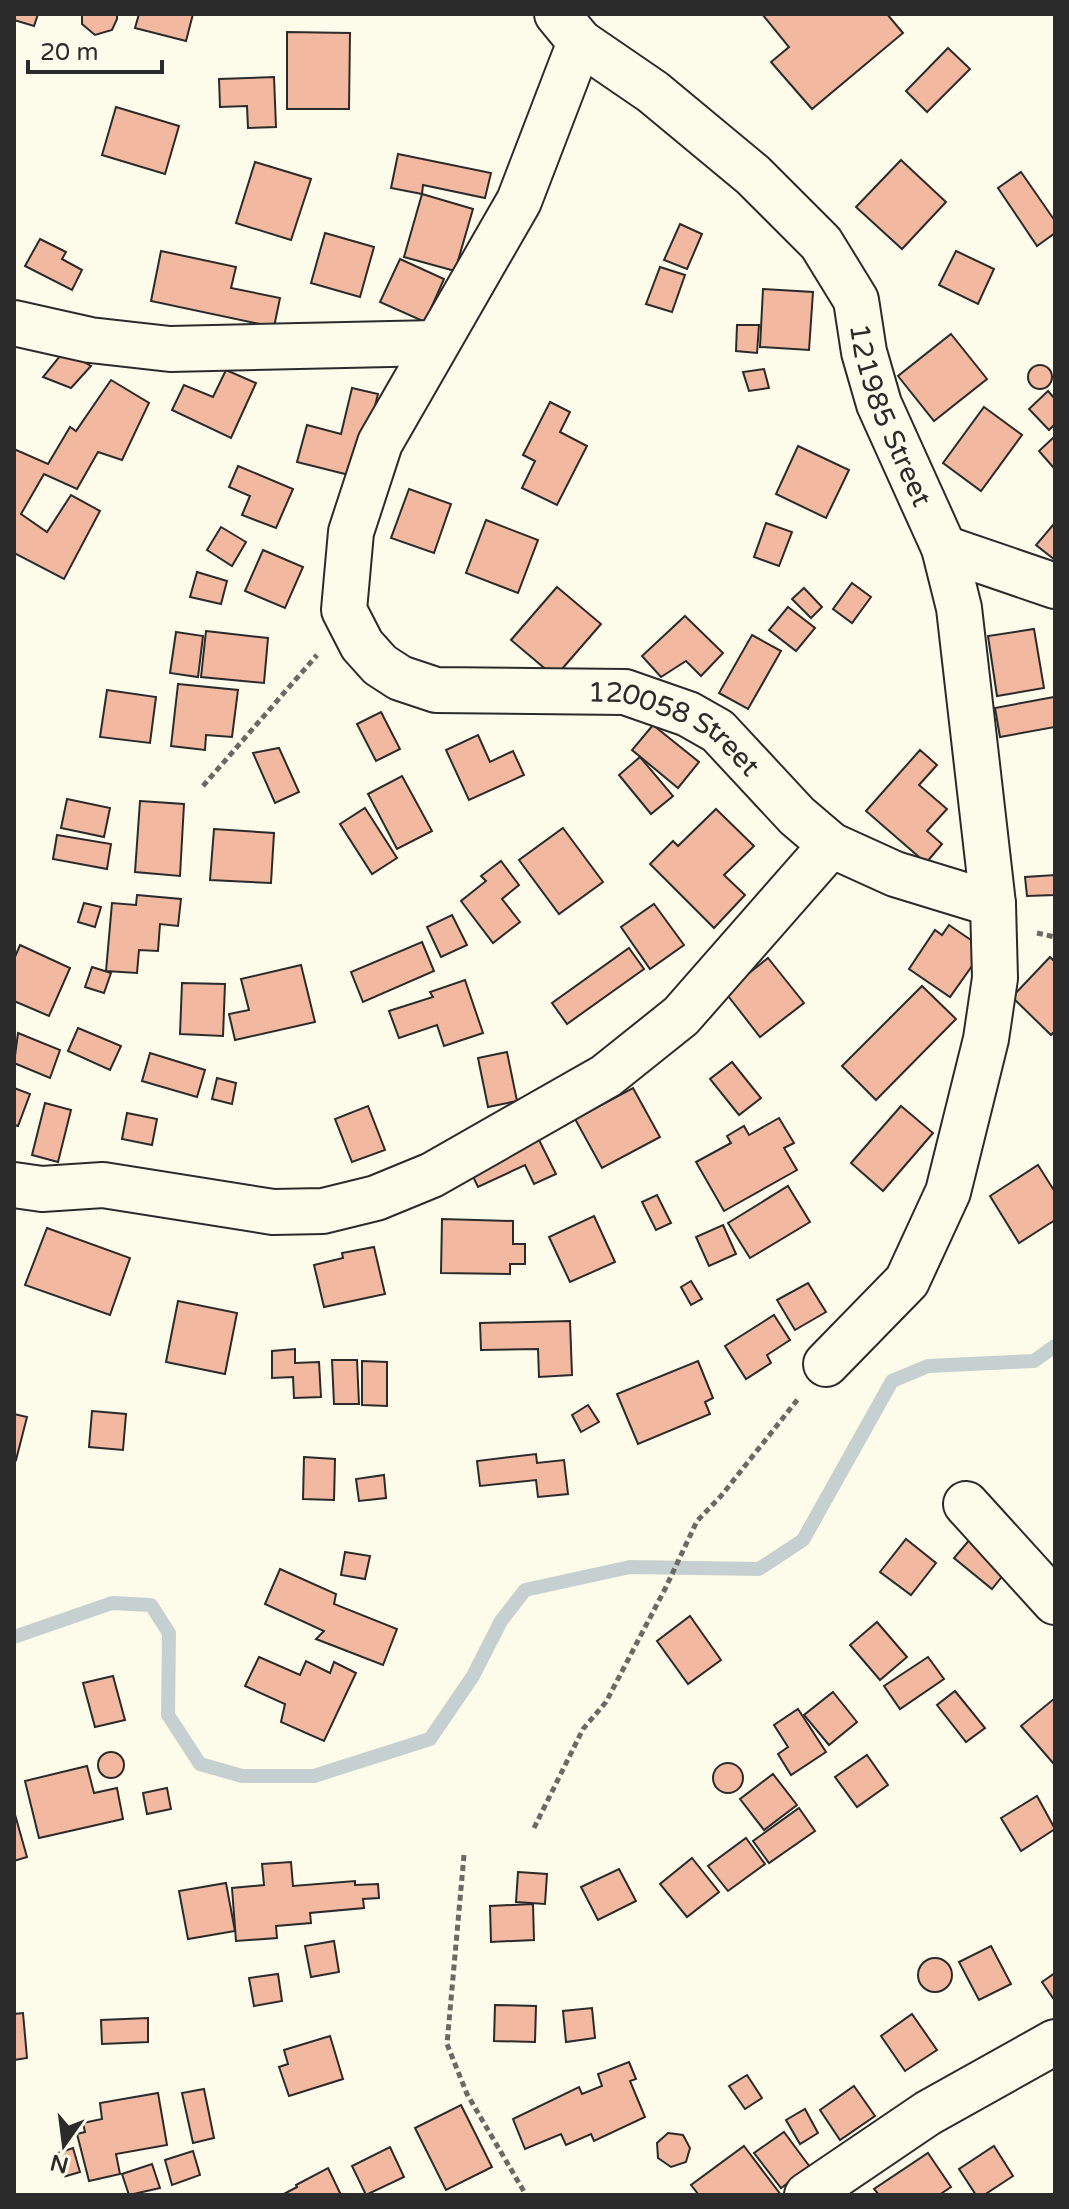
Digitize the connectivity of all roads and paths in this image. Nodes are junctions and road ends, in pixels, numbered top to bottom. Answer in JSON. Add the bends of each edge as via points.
{"nodes":[{"id":1,"x":568,"y":28,"type":"edge"},
{"id":2,"x":14,"y":323,"type":"edge"},
{"id":3,"x":436,"y":343,"type":"junction"},
{"id":4,"x":944,"y":548,"type":"junction"},
{"id":5,"x":1055,"y":586,"type":"edge"},
{"id":6,"x":344,"y":610,"type":"junction"},
{"id":7,"x":203,"y":786,"type":"dead end"},
{"id":8,"x":831,"y":845,"type":"junction"},
{"id":9,"x":993,"y":904,"type":"junction"},
{"id":10,"x":14,"y":1185,"type":"edge"},
{"id":11,"x":826,"y":1364,"type":"joint"},
{"id":12,"x":966,"y":1504,"type":"dead end"},
{"id":13,"x":1055,"y":1602,"type":"edge"},
{"id":14,"x":534,"y":1828,"type":"dead end"},
{"id":15,"x":464,"y":1855,"type":"dead end"},
{"id":16,"x":1055,"y":2042,"type":"edge"},
{"id":17,"x":526,"y":2195,"type":"edge"},
{"id":18,"x":807,"y":2195,"type":"edge"}],
"edges":[{"from":1,"to":3,"type":"street","via":[[519,201]]},
{"from":1,"to":4,"type":"street","name":"121985 Street","via":[[731,156],[821,243],[856,300],[879,404]]},
{"from":2,"to":3,"type":"street","via":[[90,340],[170,349]]},
{"from":3,"to":6,"type":"street","via":[[380,443],[351,532]]},
{"from":4,"to":5,"type":"street"},
{"from":4,"to":9,"type":"street","name":"121985 Street","via":[[959,608]]},
{"from":6,"to":7,"type":"path","via":[[314,660]]},
{"from":6,"to":8,"type":"street","name":"120058 Street","via":[[362,645],[380,665],[436,690],[625,692],[688,714],[718,731]]},
{"from":8,"to":9,"type":"street","name":"120058 Street","via":[[895,874]]},
{"from":8,"to":10,"type":"street","via":[[681,1016],[606,1076],[432,1175],[376,1198],[323,1211],[273,1212],[103,1185]]},
{"from":9,"to":11,"type":"street","name":"121985 Street","via":[[995,978],[986,1039],[948,1192],[907,1281]]},
{"from":11,"to":14,"type":"path","via":[[697,1521],[606,1702],[583,1729]]},
{"from":12,"to":13,"type":"street"},
{"from":15,"to":17,"type":"path","via":[[447,2044],[467,2094]]},
{"from":16,"to":18,"type":"street","via":[[928,2113]]}]}
